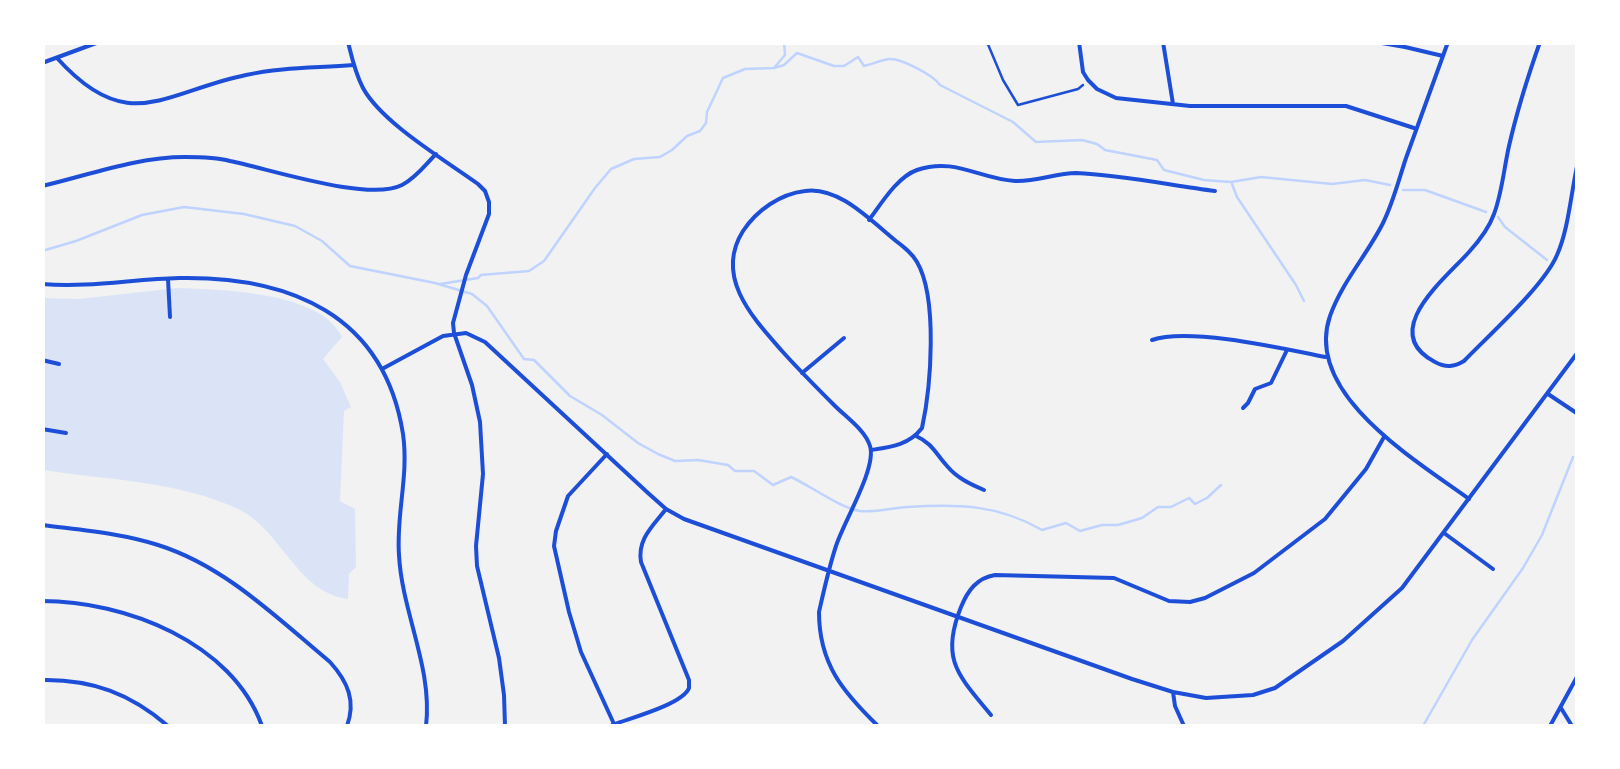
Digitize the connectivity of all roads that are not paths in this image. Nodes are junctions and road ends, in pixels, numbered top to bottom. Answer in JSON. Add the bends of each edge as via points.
{"nodes":[{"id":1,"x":99,"y":42,"type":"edge"},
{"id":2,"x":348,"y":42,"type":"edge"},
{"id":3,"x":1079,"y":42,"type":"edge"},
{"id":4,"x":1162,"y":42,"type":"edge"},
{"id":5,"x":1376,"y":42,"type":"edge"},
{"id":6,"x":1448,"y":42,"type":"edge"},
{"id":7,"x":1540,"y":42,"type":"edge"},
{"id":8,"x":1443,"y":56,"type":"junction"},
{"id":9,"x":58,"y":58,"type":"junction"},
{"id":10,"x":42,"y":63,"type":"edge"},
{"id":11,"x":354,"y":65,"type":"junction"},
{"id":12,"x":1173,"y":104,"type":"junction"},
{"id":13,"x":1416,"y":128,"type":"junction"},
{"id":14,"x":436,"y":154,"type":"junction"},
{"id":15,"x":1578,"y":162,"type":"edge"},
{"id":16,"x":42,"y":186,"type":"edge"},
{"id":17,"x":1215,"y":191,"type":"dead end"},
{"id":18,"x":1569,"y":203,"type":"junction"},
{"id":19,"x":1578,"y":205,"type":"edge"},
{"id":20,"x":869,"y":220,"type":"junction"},
{"id":21,"x":168,"y":279,"type":"junction"},
{"id":22,"x":42,"y":284,"type":"edge"},
{"id":23,"x":170,"y":318,"type":"dead end"},
{"id":24,"x":454,"y":333,"type":"junction"},
{"id":25,"x":844,"y":338,"type":"dead end"},
{"id":26,"x":1152,"y":340,"type":"dead end"},
{"id":27,"x":1286,"y":350,"type":"junction"},
{"id":28,"x":1578,"y":352,"type":"edge"},
{"id":29,"x":1327,"y":357,"type":"junction"},
{"id":30,"x":42,"y":360,"type":"edge"},
{"id":31,"x":58,"y":364,"type":"dead end"},
{"id":32,"x":382,"y":369,"type":"junction"},
{"id":33,"x":802,"y":373,"type":"junction"},
{"id":34,"x":1546,"y":393,"type":"junction"},
{"id":35,"x":1243,"y":408,"type":"dead end"},
{"id":36,"x":1578,"y":414,"type":"edge"},
{"id":37,"x":42,"y":429,"type":"edge"},
{"id":38,"x":66,"y":433,"type":"dead end"},
{"id":39,"x":916,"y":436,"type":"junction"},
{"id":40,"x":1384,"y":436,"type":"junction"},
{"id":41,"x":871,"y":450,"type":"junction"},
{"id":42,"x":607,"y":454,"type":"junction"},
{"id":43,"x":984,"y":490,"type":"dead end"},
{"id":44,"x":1468,"y":499,"type":"junction"},
{"id":45,"x":666,"y":509,"type":"junction"},
{"id":46,"x":42,"y":525,"type":"edge"},
{"id":47,"x":1444,"y":533,"type":"junction"},
{"id":48,"x":1493,"y":569,"type":"dead end"},
{"id":49,"x":828,"y":572,"type":"junction"},
{"id":50,"x":42,"y":601,"type":"edge"},
{"id":51,"x":956,"y":618,"type":"junction"},
{"id":52,"x":1578,"y":675,"type":"edge"},
{"id":53,"x":42,"y":680,"type":"edge"},
{"id":54,"x":1174,"y":692,"type":"junction"},
{"id":55,"x":1561,"y":708,"type":"junction"},
{"id":56,"x":991,"y":715,"type":"dead end"},
{"id":57,"x":612,"y":725,"type":"edge"},
{"id":58,"x":168,"y":726,"type":"edge"},
{"id":59,"x":262,"y":726,"type":"edge"},
{"id":60,"x":347,"y":726,"type":"edge"},
{"id":61,"x":426,"y":726,"type":"edge"},
{"id":62,"x":505,"y":726,"type":"edge"},
{"id":63,"x":878,"y":726,"type":"edge"},
{"id":64,"x":1184,"y":726,"type":"edge"},
{"id":65,"x":1550,"y":726,"type":"edge"},
{"id":66,"x":1572,"y":726,"type":"edge"}],
"edges":[{"from":1,"to":9,"type":"street"},
{"from":2,"to":11,"type":"street"},
{"from":3,"to":12,"type":"street","via":[[1084,72],[1096,89],[1116,98]]},
{"from":4,"to":12,"type":"street"},
{"from":5,"to":8,"type":"street"},
{"from":6,"to":8,"type":"street"},
{"from":7,"to":18,"type":"street","via":[[1491,221],[1421,305],[1414,332],[1426,356],[1446,366],[1464,361],[1533,288],[1558,253]]},
{"from":8,"to":13,"type":"street"},
{"from":9,"to":10,"type":"street"},
{"from":9,"to":11,"type":"street","via":[[100,95],[135,103],[249,74]]},
{"from":11,"to":14,"type":"street","via":[[370,99]]},
{"from":12,"to":13,"type":"street","via":[[1346,106]]},
{"from":13,"to":29,"type":"street","via":[[1382,227],[1332,311]]},
{"from":14,"to":16,"type":"street","via":[[411,179],[381,191],[194,157],[148,160]]},
{"from":14,"to":24,"type":"street","via":[[478,184],[489,202],[454,312]]},
{"from":15,"to":18,"type":"street"},
{"from":17,"to":20,"type":"street","via":[[1072,173],[1009,180],[949,165],[911,173]]},
{"from":18,"to":19,"type":"street"},
{"from":20,"to":33,"type":"street","via":[[832,194],[797,192],[762,210],[738,240],[732,274],[742,301]]},
{"from":20,"to":39,"type":"street","via":[[909,251],[922,272],[931,332],[924,418]]},
{"from":21,"to":22,"type":"street"},
{"from":21,"to":23,"type":"street"},
{"from":21,"to":32,"type":"street","via":[[256,285],[305,298],[346,324]]},
{"from":24,"to":32,"type":"street"},
{"from":24,"to":42,"type":"street","via":[[485,342]]},
{"from":24,"to":62,"type":"street","via":[[480,422],[484,474],[477,566],[499,658]]},
{"from":25,"to":33,"type":"street"},
{"from":26,"to":27,"type":"street","via":[[1210,338]]},
{"from":27,"to":29,"type":"street"},
{"from":27,"to":35,"type":"street","via":[[1274,379],[1256,388]]},
{"from":28,"to":34,"type":"street"},
{"from":29,"to":40,"type":"street","via":[[1364,418]]},
{"from":30,"to":31,"type":"street"},
{"from":32,"to":61,"type":"street","via":[[406,456],[399,558],[426,688]]},
{"from":33,"to":41,"type":"street"},
{"from":34,"to":36,"type":"street"},
{"from":34,"to":44,"type":"street"},
{"from":37,"to":38,"type":"street"},
{"from":39,"to":41,"type":"street"},
{"from":39,"to":43,"type":"street","via":[[955,474]]},
{"from":40,"to":44,"type":"street"},
{"from":40,"to":51,"type":"street","via":[[1324,519],[1254,572],[1205,598],[1169,601],[1114,578],[994,575],[972,587]]},
{"from":41,"to":49,"type":"street"},
{"from":42,"to":45,"type":"street"},
{"from":42,"to":57,"type":"street","via":[[568,496],[554,546],[581,652]]},
{"from":44,"to":47,"type":"street"},
{"from":45,"to":49,"type":"street"},
{"from":45,"to":57,"type":"street","via":[[646,536],[641,562],[689,686],[675,701]]},
{"from":46,"to":60,"type":"street","via":[[157,544],[220,574],[341,674],[351,698]]},
{"from":47,"to":48,"type":"street"},
{"from":47,"to":54,"type":"street","via":[[1377,613],[1274,688],[1220,698]]},
{"from":49,"to":51,"type":"street"},
{"from":49,"to":63,"type":"street","via":[[819,612],[824,650],[836,680]]},
{"from":50,"to":59,"type":"street","via":[[105,606],[161,626],[231,675]]},
{"from":51,"to":54,"type":"street"},
{"from":51,"to":56,"type":"street","via":[[952,658]]},
{"from":52,"to":55,"type":"street"},
{"from":53,"to":58,"type":"street","via":[[112,690]]},
{"from":54,"to":64,"type":"street"},
{"from":55,"to":65,"type":"street"},
{"from":55,"to":66,"type":"street"}]}
